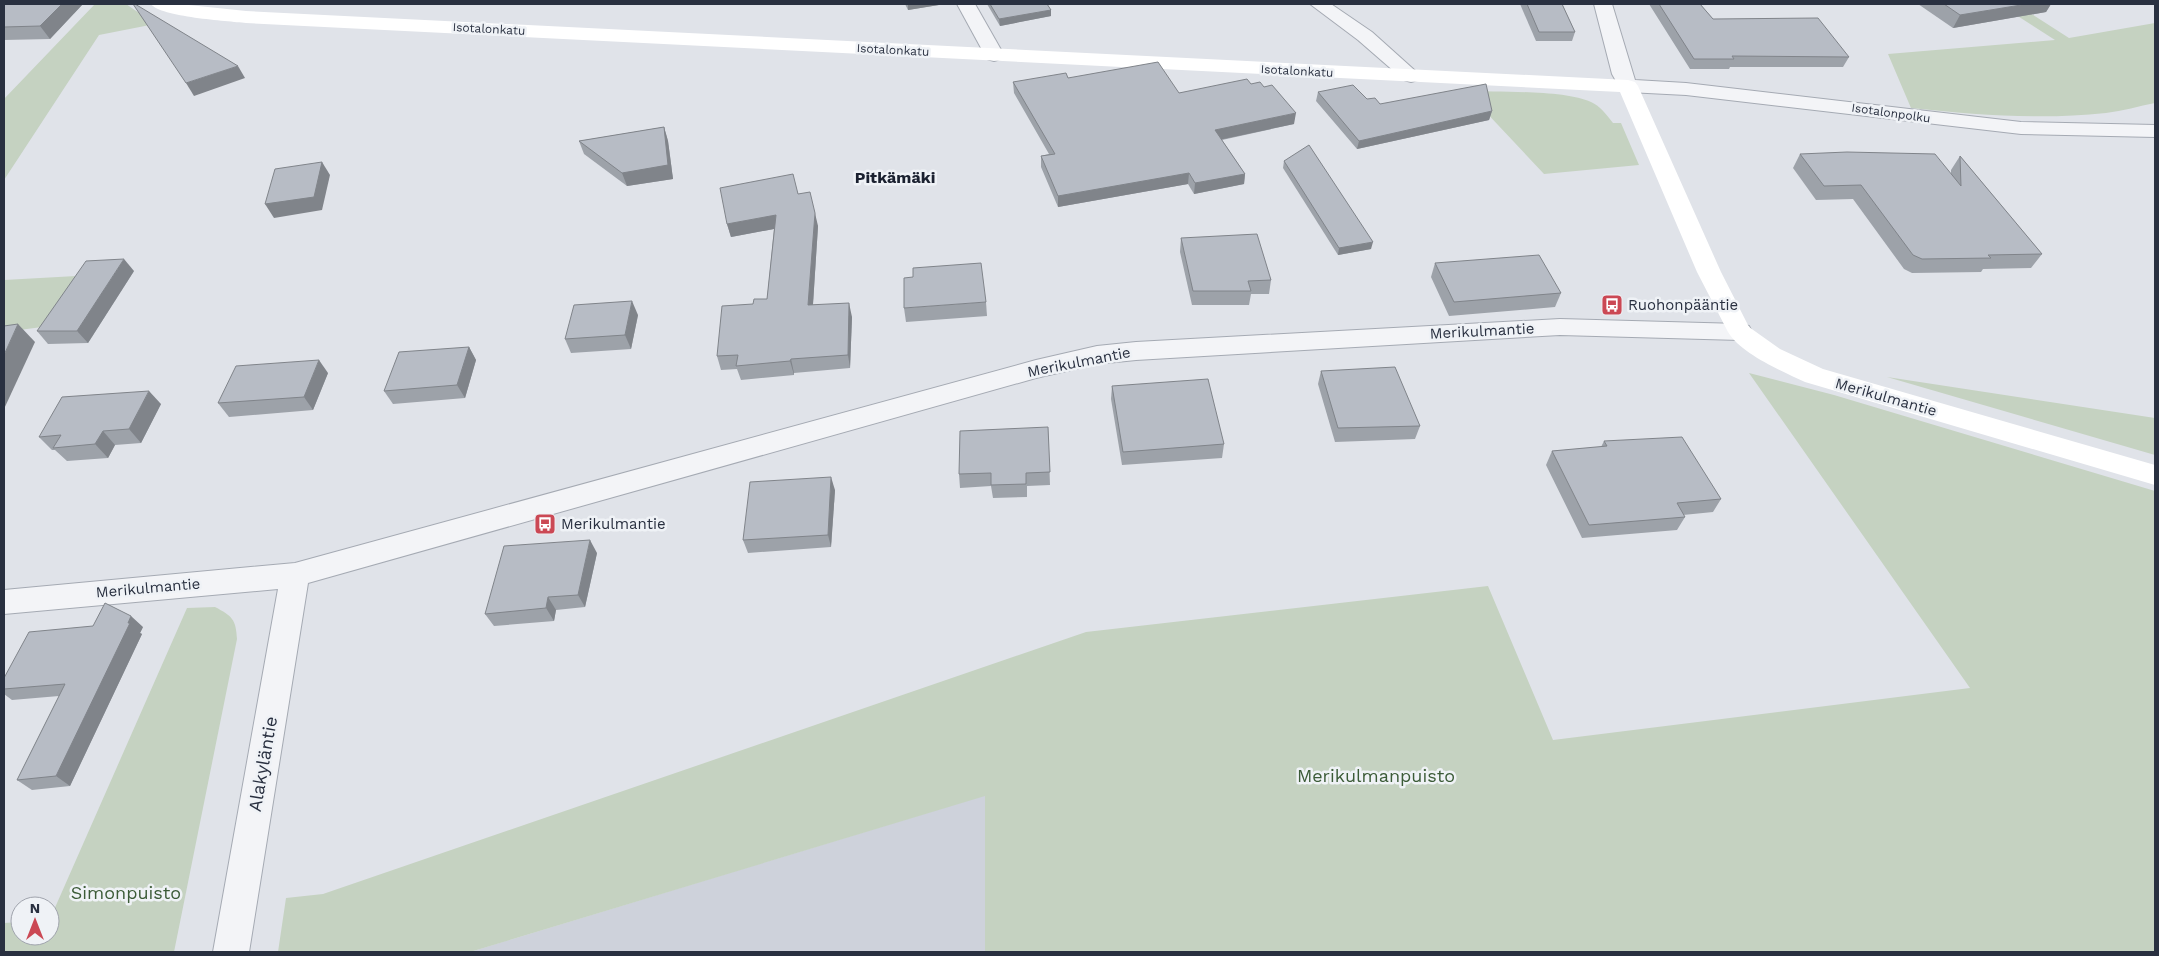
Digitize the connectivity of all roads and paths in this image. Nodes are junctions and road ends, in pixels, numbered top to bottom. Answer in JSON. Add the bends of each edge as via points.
{"nodes":[{"id":1,"x":160,"y":4,"type":"edge"},
{"id":2,"x":966,"y":4,"type":"edge"},
{"id":3,"x":1319,"y":4,"type":"edge"},
{"id":4,"x":1603,"y":4,"type":"edge"},
{"id":5,"x":994,"y":55,"type":"junction"},
{"id":6,"x":1412,"y":76,"type":"junction"},
{"id":7,"x":1628,"y":86,"type":"junction"},
{"id":8,"x":2155,"y":132,"type":"edge"},
{"id":9,"x":1740,"y":332,"type":"junction"},
{"id":10,"x":2155,"y":475,"type":"edge"},
{"id":11,"x":295,"y":575,"type":"junction"},
{"id":12,"x":4,"y":602,"type":"edge"},
{"id":13,"x":231,"y":952,"type":"edge"}],
"edges":[{"from":1,"to":5,"type":"street","name":"Isotalonkatu","via":[[180,10],[246,17]]},
{"from":2,"to":5,"type":"street"},
{"from":3,"to":6,"type":"street","via":[[1365,36]]},
{"from":4,"to":7,"type":"street"},
{"from":5,"to":6,"type":"street","name":"Isotalonkatu"},
{"from":6,"to":7,"type":"street","name":"Isotalonkatu"},
{"from":7,"to":8,"type":"street","name":"Isotalonpolku","via":[[1696,90],[2011,127]]},
{"from":7,"to":9,"type":"street","via":[[1709,272]]},
{"from":9,"to":10,"type":"street","name":"Merikulmantie","via":[[1771,355],[1814,376]]},
{"from":9,"to":11,"type":"street","name":"Merikulmantie","via":[[1560,327],[1146,350],[1097,356],[1036,370]]},
{"from":11,"to":12,"type":"street","name":"Merikulmantie"},
{"from":11,"to":13,"type":"street","name":"Alakyläntie"}]}
